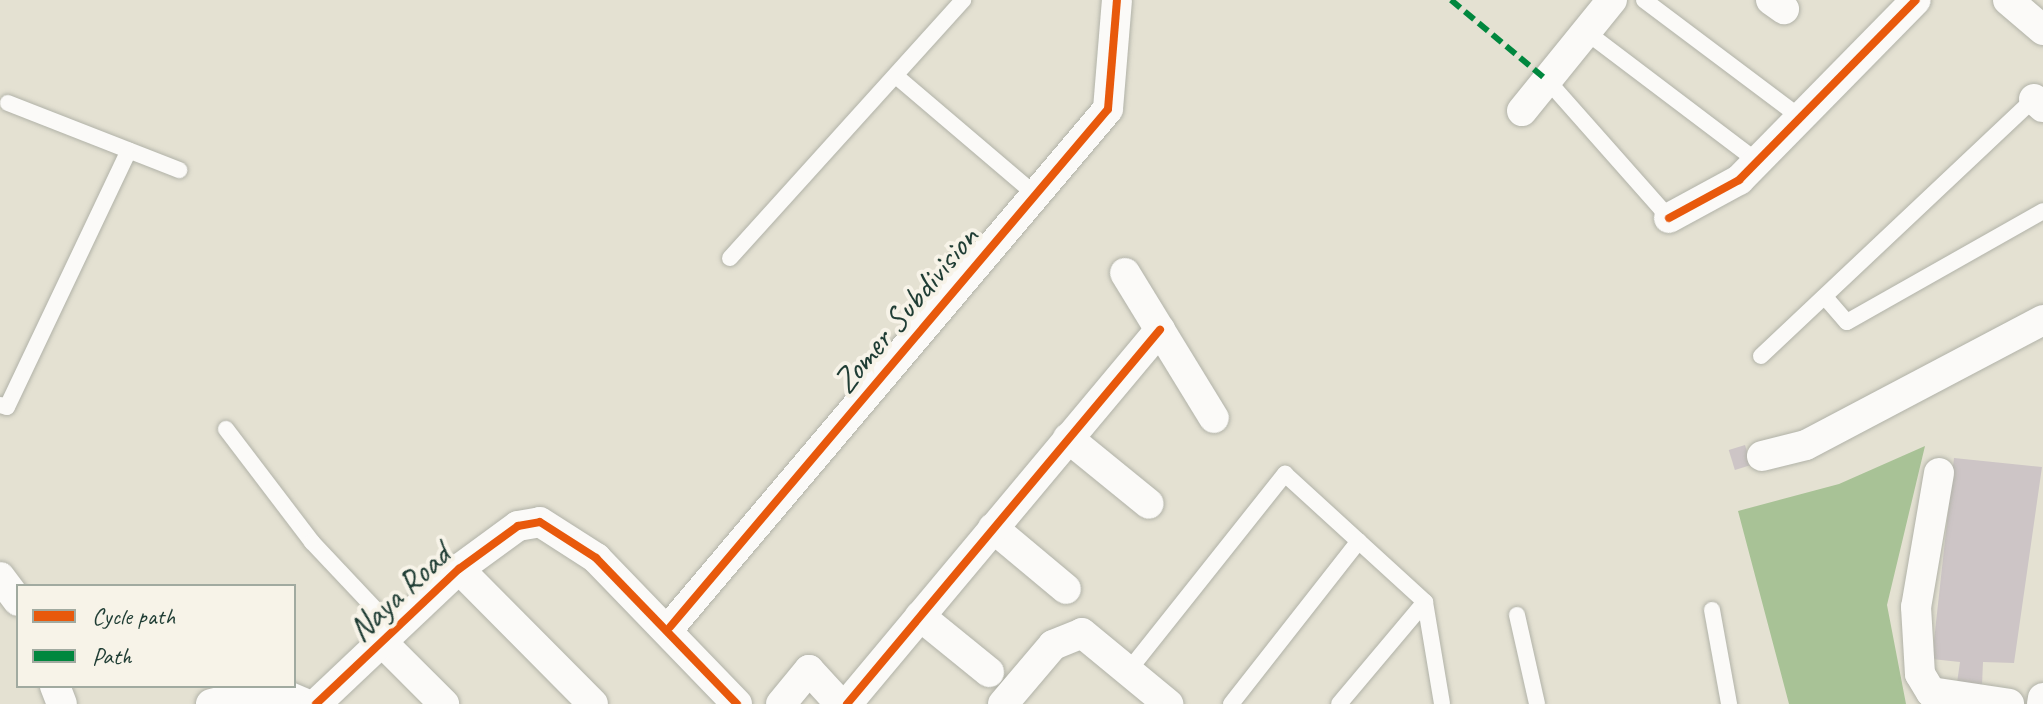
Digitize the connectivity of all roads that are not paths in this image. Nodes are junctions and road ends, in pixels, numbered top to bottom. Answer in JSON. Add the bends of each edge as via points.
{"nodes":[{"id":1,"x":963,"y":0,"type":"edge"},
{"id":2,"x":1117,"y":0,"type":"edge"},
{"id":3,"x":1612,"y":0,"type":"edge"},
{"id":4,"x":1644,"y":0,"type":"edge"},
{"id":5,"x":1916,"y":0,"type":"edge"},
{"id":6,"x":2008,"y":0,"type":"edge"},
{"id":7,"x":2043,"y":30,"type":"edge"},
{"id":8,"x":1585,"y":31,"type":"junction"},
{"id":9,"x":896,"y":76,"type":"junction"},
{"id":10,"x":1548,"y":81,"type":"junction"},
{"id":11,"x":8,"y":103,"type":"dead end"},
{"id":12,"x":2038,"y":103,"type":"edge"},
{"id":13,"x":1522,"y":111,"type":"dead end"},
{"id":14,"x":1800,"y":117,"type":"junction"},
{"id":15,"x":129,"y":150,"type":"junction"},
{"id":16,"x":1757,"y":161,"type":"junction"},
{"id":17,"x":179,"y":170,"type":"dead end"},
{"id":18,"x":1036,"y":195,"type":"junction"},
{"id":19,"x":2043,"y":211,"type":"edge"},
{"id":20,"x":1669,"y":218,"type":"joint"},
{"id":21,"x":730,"y":258,"type":"dead end"},
{"id":22,"x":1125,"y":273,"type":"dead end"},
{"id":23,"x":1825,"y":297,"type":"junction"},
{"id":24,"x":2043,"y":320,"type":"edge"},
{"id":25,"x":1160,"y":329,"type":"junction"},
{"id":26,"x":1761,"y":356,"type":"dead end"},
{"id":27,"x":0,"y":405,"type":"edge"},
{"id":28,"x":1214,"y":418,"type":"dead end"},
{"id":29,"x":226,"y":429,"type":"dead end"},
{"id":30,"x":1068,"y":438,"type":"junction"},
{"id":31,"x":1762,"y":456,"type":"dead end"},
{"id":32,"x":1939,"y":473,"type":"dead end"},
{"id":33,"x":1149,"y":504,"type":"dead end"},
{"id":34,"x":993,"y":528,"type":"junction"},
{"id":35,"x":1359,"y":541,"type":"junction"},
{"id":36,"x":459,"y":569,"type":"junction"},
{"id":37,"x":0,"y":577,"type":"edge"},
{"id":38,"x":1066,"y":589,"type":"dead end"},
{"id":39,"x":16,"y":598,"type":"edge"},
{"id":40,"x":1425,"y":602,"type":"junction"},
{"id":41,"x":1712,"y":610,"type":"dead end"},
{"id":42,"x":1517,"y":615,"type":"dead end"},
{"id":43,"x":920,"y":616,"type":"junction"},
{"id":44,"x":670,"y":627,"type":"junction"},
{"id":45,"x":388,"y":636,"type":"junction"},
{"id":46,"x":1129,"y":670,"type":"junction"},
{"id":47,"x":989,"y":672,"type":"dead end"},
{"id":48,"x":2043,"y":698,"type":"edge"},
{"id":49,"x":211,"y":704,"type":"edge"},
{"id":50,"x":307,"y":704,"type":"edge"},
{"id":51,"x":316,"y":704,"type":"edge"},
{"id":52,"x":444,"y":704,"type":"edge"},
{"id":53,"x":593,"y":704,"type":"edge"},
{"id":54,"x":737,"y":704,"type":"edge"},
{"id":55,"x":781,"y":704,"type":"edge"},
{"id":56,"x":840,"y":704,"type":"edge"},
{"id":57,"x":847,"y":704,"type":"edge"},
{"id":58,"x":1003,"y":704,"type":"edge"},
{"id":59,"x":1168,"y":704,"type":"edge"},
{"id":60,"x":1231,"y":704,"type":"edge"},
{"id":61,"x":1339,"y":704,"type":"edge"},
{"id":62,"x":1442,"y":704,"type":"edge"},
{"id":63,"x":1537,"y":704,"type":"edge"},
{"id":64,"x":1729,"y":704,"type":"edge"},
{"id":65,"x":2009,"y":704,"type":"edge"},
{"id":66,"x":2042,"y":704,"type":"edge"}],
"edges":[{"from":1,"to":9,"type":"lane"},
{"from":2,"to":18,"type":"street","name":"Zomer Subdivision","via":[[1108,109]]},
{"from":3,"to":8,"type":"street"},
{"from":4,"to":14,"type":"lane"},
{"from":5,"to":14,"type":"street"},
{"from":6,"to":7,"type":"street"},
{"from":8,"to":10,"type":"street"},
{"from":8,"to":16,"type":"lane"},
{"from":9,"to":18,"type":"lane"},
{"from":9,"to":21,"type":"lane"},
{"from":10,"to":13,"type":"street"},
{"from":10,"to":20,"type":"lane"},
{"from":11,"to":15,"type":"lane"},
{"from":12,"to":23,"type":"lane"},
{"from":14,"to":16,"type":"street"},
{"from":15,"to":17,"type":"lane"},
{"from":15,"to":27,"type":"lane","via":[[7,407]]},
{"from":16,"to":20,"type":"street","via":[[1739,180]]},
{"from":18,"to":44,"type":"street","name":"Zomer Subdivision"},
{"from":19,"to":23,"type":"lane","via":[[1847,322]]},
{"from":22,"to":25,"type":"street"},
{"from":23,"to":26,"type":"lane"},
{"from":24,"to":31,"type":"street","via":[[1806,445]]},
{"from":25,"to":28,"type":"street"},
{"from":25,"to":30,"type":"street"},
{"from":29,"to":45,"type":"lane"},
{"from":30,"to":33,"type":"street"},
{"from":30,"to":34,"type":"street"},
{"from":32,"to":65,"type":"street","via":[[1916,607],[1920,674],[1931,692]]},
{"from":34,"to":38,"type":"street"},
{"from":34,"to":43,"type":"street"},
{"from":35,"to":40,"type":"lane"},
{"from":35,"to":46,"type":"lane","via":[[1285,474]]},
{"from":35,"to":60,"type":"lane"},
{"from":36,"to":44,"type":"street","name":"Naya Road","via":[[518,526],[540,522],[596,558]]},
{"from":36,"to":45,"type":"street","name":"Naya Road"},
{"from":36,"to":53,"type":"street"},
{"from":37,"to":39,"type":"street"},
{"from":40,"to":61,"type":"lane"},
{"from":40,"to":62,"type":"lane"},
{"from":41,"to":64,"type":"lane"},
{"from":42,"to":63,"type":"lane"},
{"from":43,"to":47,"type":"street"},
{"from":43,"to":57,"type":"street"},
{"from":44,"to":54,"type":"street","name":"Naya Road"},
{"from":45,"to":51,"type":"street","name":"Naya Road"},
{"from":45,"to":52,"type":"street"},
{"from":46,"to":58,"type":"street","via":[[1085,634],[1070,636],[1048,649]]},
{"from":46,"to":59,"type":"street"},
{"from":48,"to":66,"type":"street"},
{"from":49,"to":50,"type":"street","via":[[271,689]]},
{"from":55,"to":56,"type":"street","via":[[809,670]]}]}
